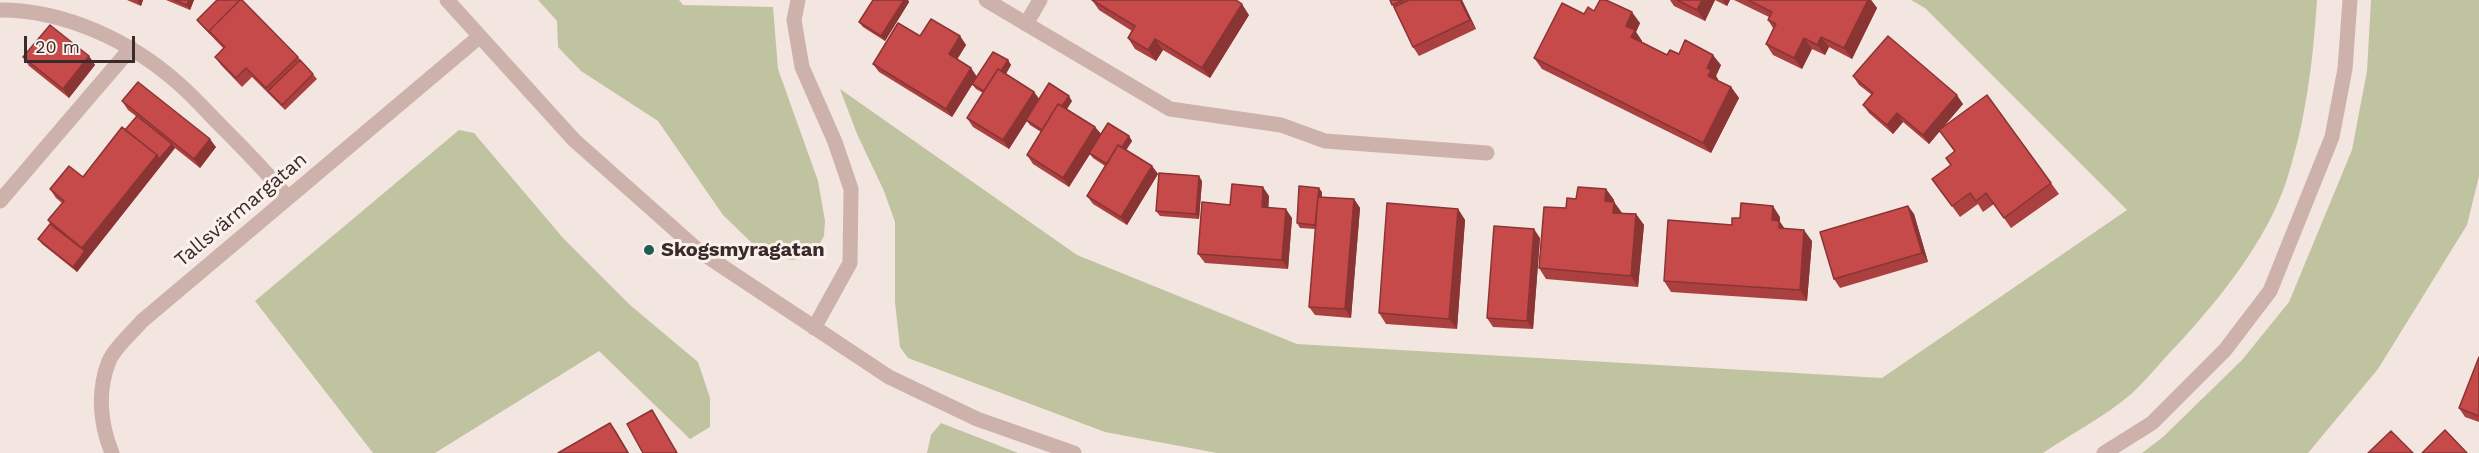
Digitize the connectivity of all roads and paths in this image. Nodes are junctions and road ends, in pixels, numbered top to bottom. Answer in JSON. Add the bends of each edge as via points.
{"nodes":[{"id":1,"x":447,"y":0,"type":"edge"},
{"id":2,"x":798,"y":0,"type":"edge"},
{"id":3,"x":986,"y":0,"type":"edge"},
{"id":4,"x":1040,"y":0,"type":"edge"},
{"id":5,"x":2350,"y":0,"type":"edge"},
{"id":6,"x":0,"y":10,"type":"edge"},
{"id":7,"x":1026,"y":24,"type":"junction"},
{"id":8,"x":479,"y":38,"type":"junction"},
{"id":9,"x":131,"y":48,"type":"junction"},
{"id":10,"x":1487,"y":153,"type":"dead end"},
{"id":11,"x":287,"y":197,"type":"junction"},
{"id":12,"x":0,"y":201,"type":"edge"},
{"id":13,"x":814,"y":328,"type":"junction"},
{"id":14,"x":112,"y":453,"type":"edge"},
{"id":15,"x":1074,"y":453,"type":"edge"},
{"id":16,"x":2104,"y":453,"type":"edge"}],
"edges":[{"from":1,"to":8,"type":"street"},
{"from":2,"to":13,"type":"street","via":[[794,20],[802,67],[851,189],[850,263]]},
{"from":3,"to":7,"type":"street"},
{"from":4,"to":7,"type":"street"},
{"from":5,"to":16,"type":"street","via":[[2345,69],[2332,137],[2270,291],[2225,350],[2152,423]]},
{"from":6,"to":9,"type":"street","via":[[19,10],[76,23]]},
{"from":7,"to":10,"type":"street","via":[[1170,109],[1281,125],[1325,141]]},
{"from":8,"to":11,"type":"street","name":"Tallsvärmargatan"},
{"from":8,"to":13,"type":"street","via":[[574,140],[699,251]]},
{"from":9,"to":11,"type":"street","via":[[179,83]]},
{"from":9,"to":12,"type":"street"},
{"from":11,"to":14,"type":"street","name":"Tallsvärmargatan","via":[[142,321],[110,360],[100,401]]},
{"from":13,"to":15,"type":"street","via":[[889,377],[977,419]]}]}
